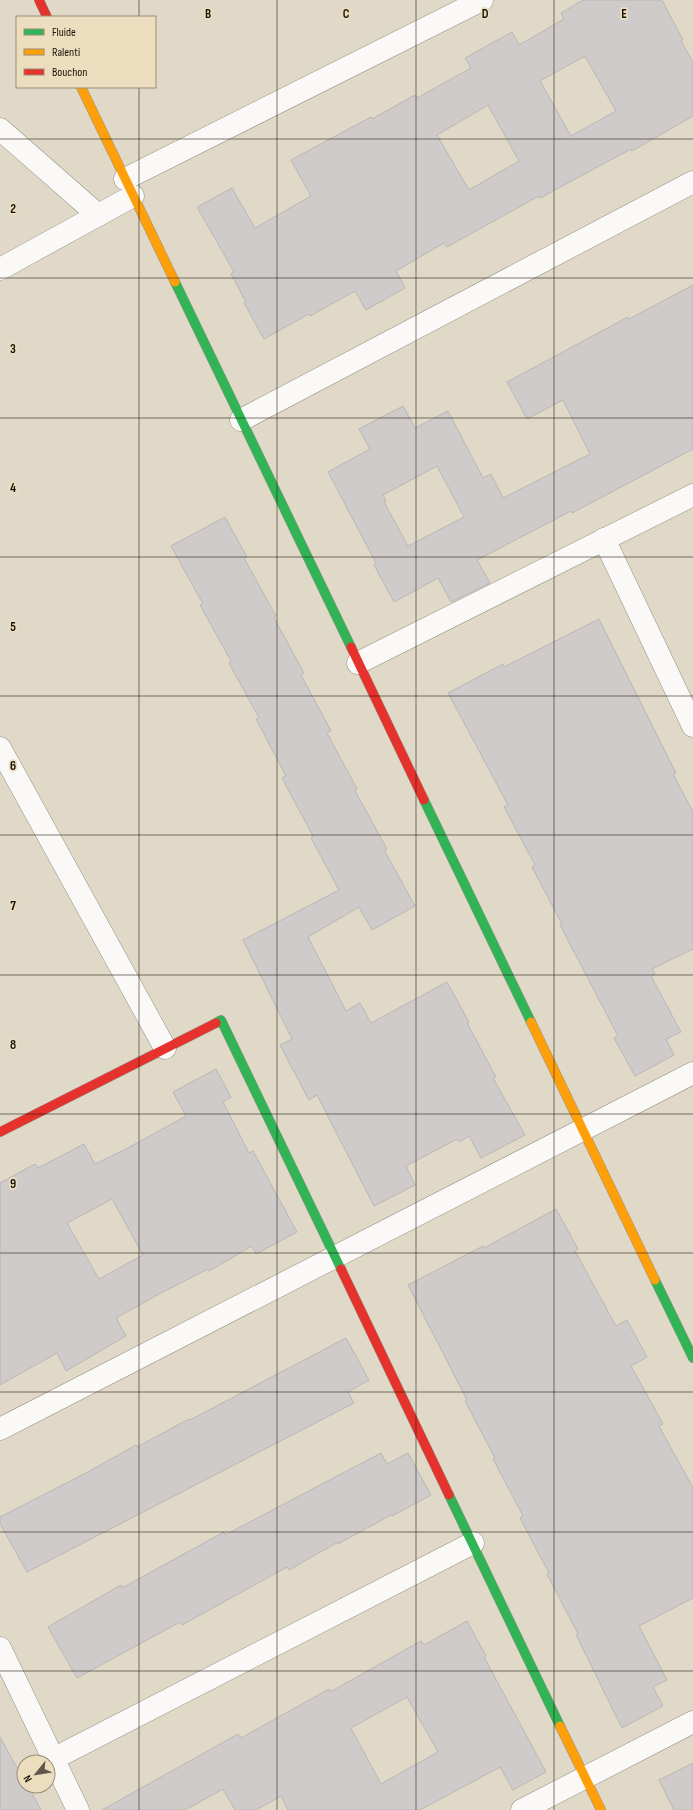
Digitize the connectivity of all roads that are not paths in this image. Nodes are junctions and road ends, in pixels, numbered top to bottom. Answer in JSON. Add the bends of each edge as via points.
{"nodes":[{"id":1,"x":39,"y":0,"type":"edge"},
{"id":2,"x":482,"y":0,"type":"edge"},
{"id":3,"x":47,"y":16,"type":"edge"},
{"id":4,"x":81,"y":88,"type":"edge"},
{"id":5,"x":0,"y":129,"type":"edge"},
{"id":6,"x":693,"y":182,"type":"edge"},
{"id":7,"x":129,"y":188,"type":"junction"},
{"id":8,"x":98,"y":215,"type":"junction"},
{"id":9,"x":0,"y":269,"type":"edge"},
{"id":10,"x":241,"y":420,"type":"junction"},
{"id":11,"x":693,"y":495,"type":"edge"},
{"id":12,"x":604,"y":539,"type":"junction"},
{"id":13,"x":358,"y":663,"type":"junction"},
{"id":14,"x":693,"y":726,"type":"edge"},
{"id":15,"x":0,"y":748,"type":"edge"},
{"id":16,"x":165,"y":1048,"type":"junction"},
{"id":17,"x":693,"y":1073,"type":"edge"},
{"id":18,"x":583,"y":1130,"type":"junction"},
{"id":19,"x":0,"y":1132,"type":"edge"},
{"id":20,"x":335,"y":1257,"type":"junction"},
{"id":21,"x":693,"y":1358,"type":"edge"},
{"id":22,"x":0,"y":1429,"type":"edge"},
{"id":23,"x":473,"y":1543,"type":"junction"},
{"id":24,"x":0,"y":1648,"type":"edge"},
{"id":25,"x":693,"y":1722,"type":"edge"},
{"id":26,"x":51,"y":1754,"type":"edge"},
{"id":27,"x":56,"y":1757,"type":"edge"},
{"id":28,"x":56,"y":1765,"type":"edge"},
{"id":29,"x":586,"y":1777,"type":"junction"},
{"id":30,"x":78,"y":1810,"type":"edge"},
{"id":31,"x":522,"y":1810,"type":"edge"},
{"id":32,"x":601,"y":1810,"type":"edge"}],
"edges":[{"from":1,"to":3,"type":"street"},
{"from":2,"to":7,"type":"street"},
{"from":4,"to":7,"type":"street"},
{"from":5,"to":8,"type":"street"},
{"from":6,"to":10,"type":"street"},
{"from":7,"to":8,"type":"street"},
{"from":7,"to":10,"type":"street"},
{"from":8,"to":9,"type":"street"},
{"from":10,"to":13,"type":"street"},
{"from":11,"to":12,"type":"street"},
{"from":12,"to":13,"type":"street"},
{"from":12,"to":14,"type":"street"},
{"from":13,"to":18,"type":"street"},
{"from":15,"to":16,"type":"street"},
{"from":16,"to":19,"type":"street"},
{"from":16,"to":20,"type":"street","via":[[221,1020]]},
{"from":17,"to":18,"type":"street"},
{"from":18,"to":20,"type":"street"},
{"from":18,"to":21,"type":"street"},
{"from":20,"to":22,"type":"street"},
{"from":20,"to":23,"type":"street"},
{"from":23,"to":27,"type":"street"},
{"from":23,"to":29,"type":"street"},
{"from":24,"to":26,"type":"street"},
{"from":25,"to":29,"type":"street"},
{"from":28,"to":30,"type":"street"},
{"from":29,"to":31,"type":"street"},
{"from":29,"to":32,"type":"street"}]}
